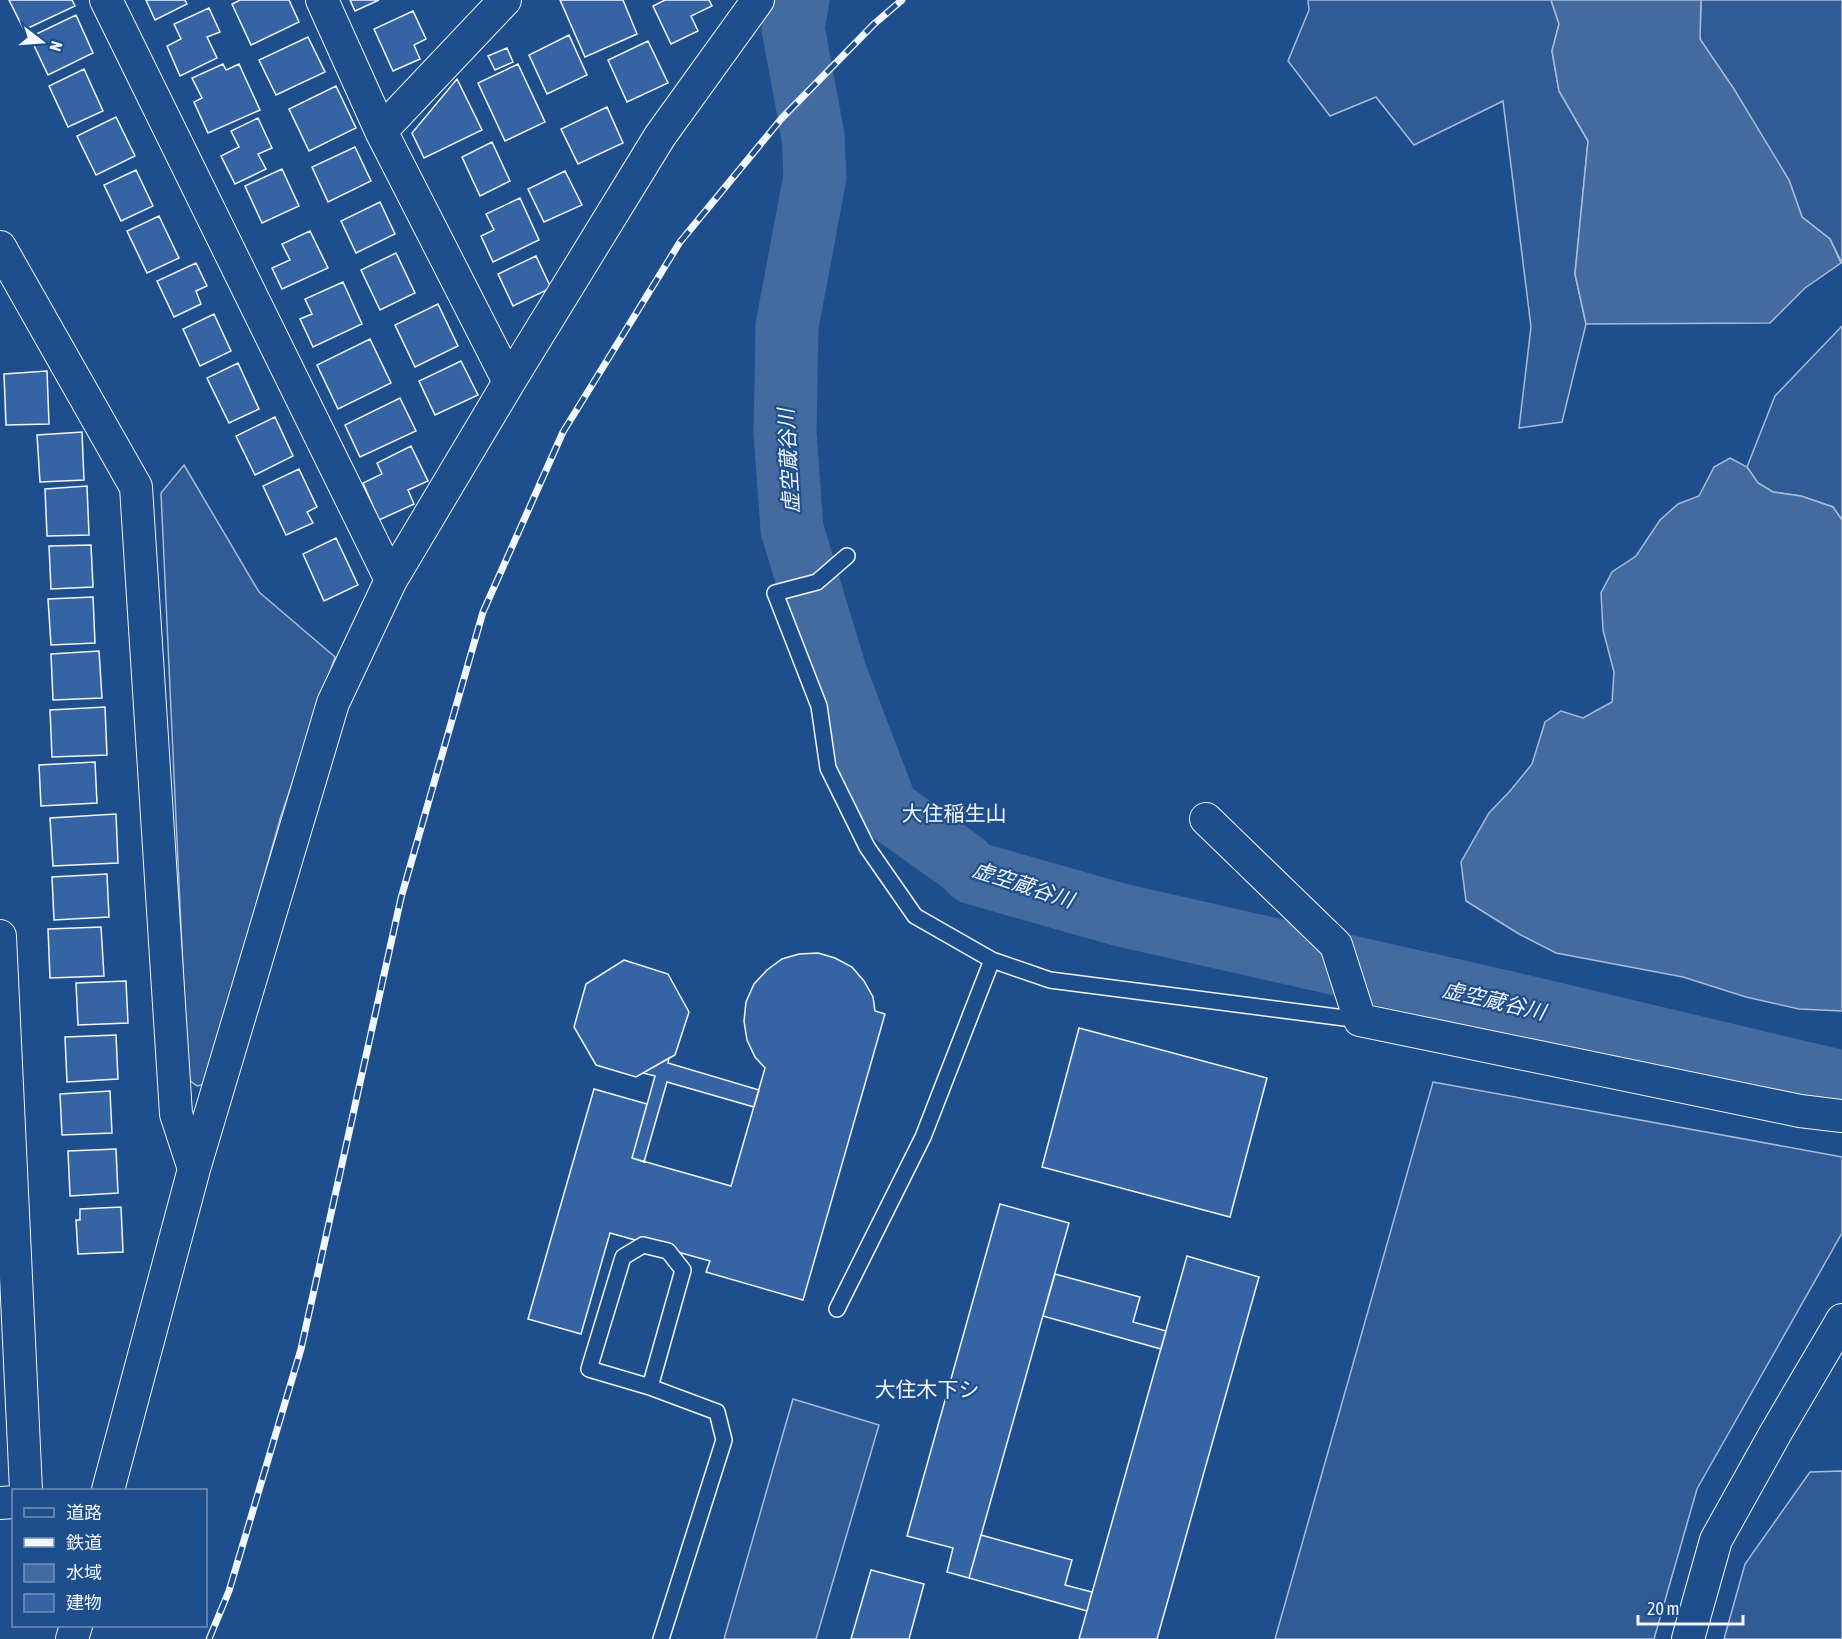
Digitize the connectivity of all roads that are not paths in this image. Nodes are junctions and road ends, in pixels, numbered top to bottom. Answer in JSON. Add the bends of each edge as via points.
{"nodes":[{"id":1,"x":106,"y":0,"type":"edge"},
{"id":2,"x":322,"y":0,"type":"edge"},
{"id":3,"x":505,"y":0,"type":"edge"},
{"id":4,"x":758,"y":0,"type":"edge"},
{"id":5,"x":381,"y":131,"type":"junction"},
{"id":6,"x":0,"y":247,"type":"edge"},
{"id":7,"x":509,"y":382,"type":"junction"},
{"id":8,"x":847,"y":556,"type":"dead end"},
{"id":9,"x":391,"y":580,"type":"junction"},
{"id":10,"x":1206,"y":819,"type":"dead end"},
{"id":11,"x":0,"y":936,"type":"edge"},
{"id":12,"x":992,"y":960,"type":"junction"},
{"id":13,"x":1359,"y":1020,"type":"junction"},
{"id":14,"x":1842,"y":1116,"type":"edge"},
{"id":15,"x":194,"y":1169,"type":"junction"},
{"id":16,"x":837,"y":1309,"type":"dead end"},
{"id":17,"x":1842,"y":1320,"type":"edge"},
{"id":18,"x":650,"y":1387,"type":"junction"},
{"id":19,"x":26,"y":1489,"type":"edge"},
{"id":20,"x":109,"y":1489,"type":"edge"},
{"id":21,"x":662,"y":1639,"type":"edge"},
{"id":22,"x":1688,"y":1639,"type":"edge"}],
"edges":[{"from":1,"to":9,"type":"street"},
{"from":2,"to":5,"type":"street"},
{"from":3,"to":5,"type":"street"},
{"from":4,"to":7,"type":"street","via":[[660,136]]},
{"from":5,"to":7,"type":"street"},
{"from":6,"to":15,"type":"street","via":[[136,487],[176,1114]]},
{"from":7,"to":9,"type":"street"},
{"from":8,"to":12,"type":"lane","via":[[817,582],[775,593],[819,706],[828,768],[867,847],[915,916]]},
{"from":9,"to":15,"type":"street","via":[[333,702]]},
{"from":10,"to":13,"type":"street","via":[[1336,945]]},
{"from":11,"to":19,"type":"street"},
{"from":12,"to":13,"type":"lane","via":[[1050,980]]},
{"from":12,"to":16,"type":"lane","via":[[923,1137]]},
{"from":13,"to":14,"type":"street","via":[[1800,1111]]},
{"from":15,"to":20,"type":"street"},
{"from":17,"to":22,"type":"street","via":[[1716,1540]]},
{"from":18,"to":18,"type":"lane","via":[[589,1369],[623,1257],[643,1245],[668,1251],[683,1270]]},
{"from":18,"to":21,"type":"lane","via":[[717,1412],[724,1440]]}]}
